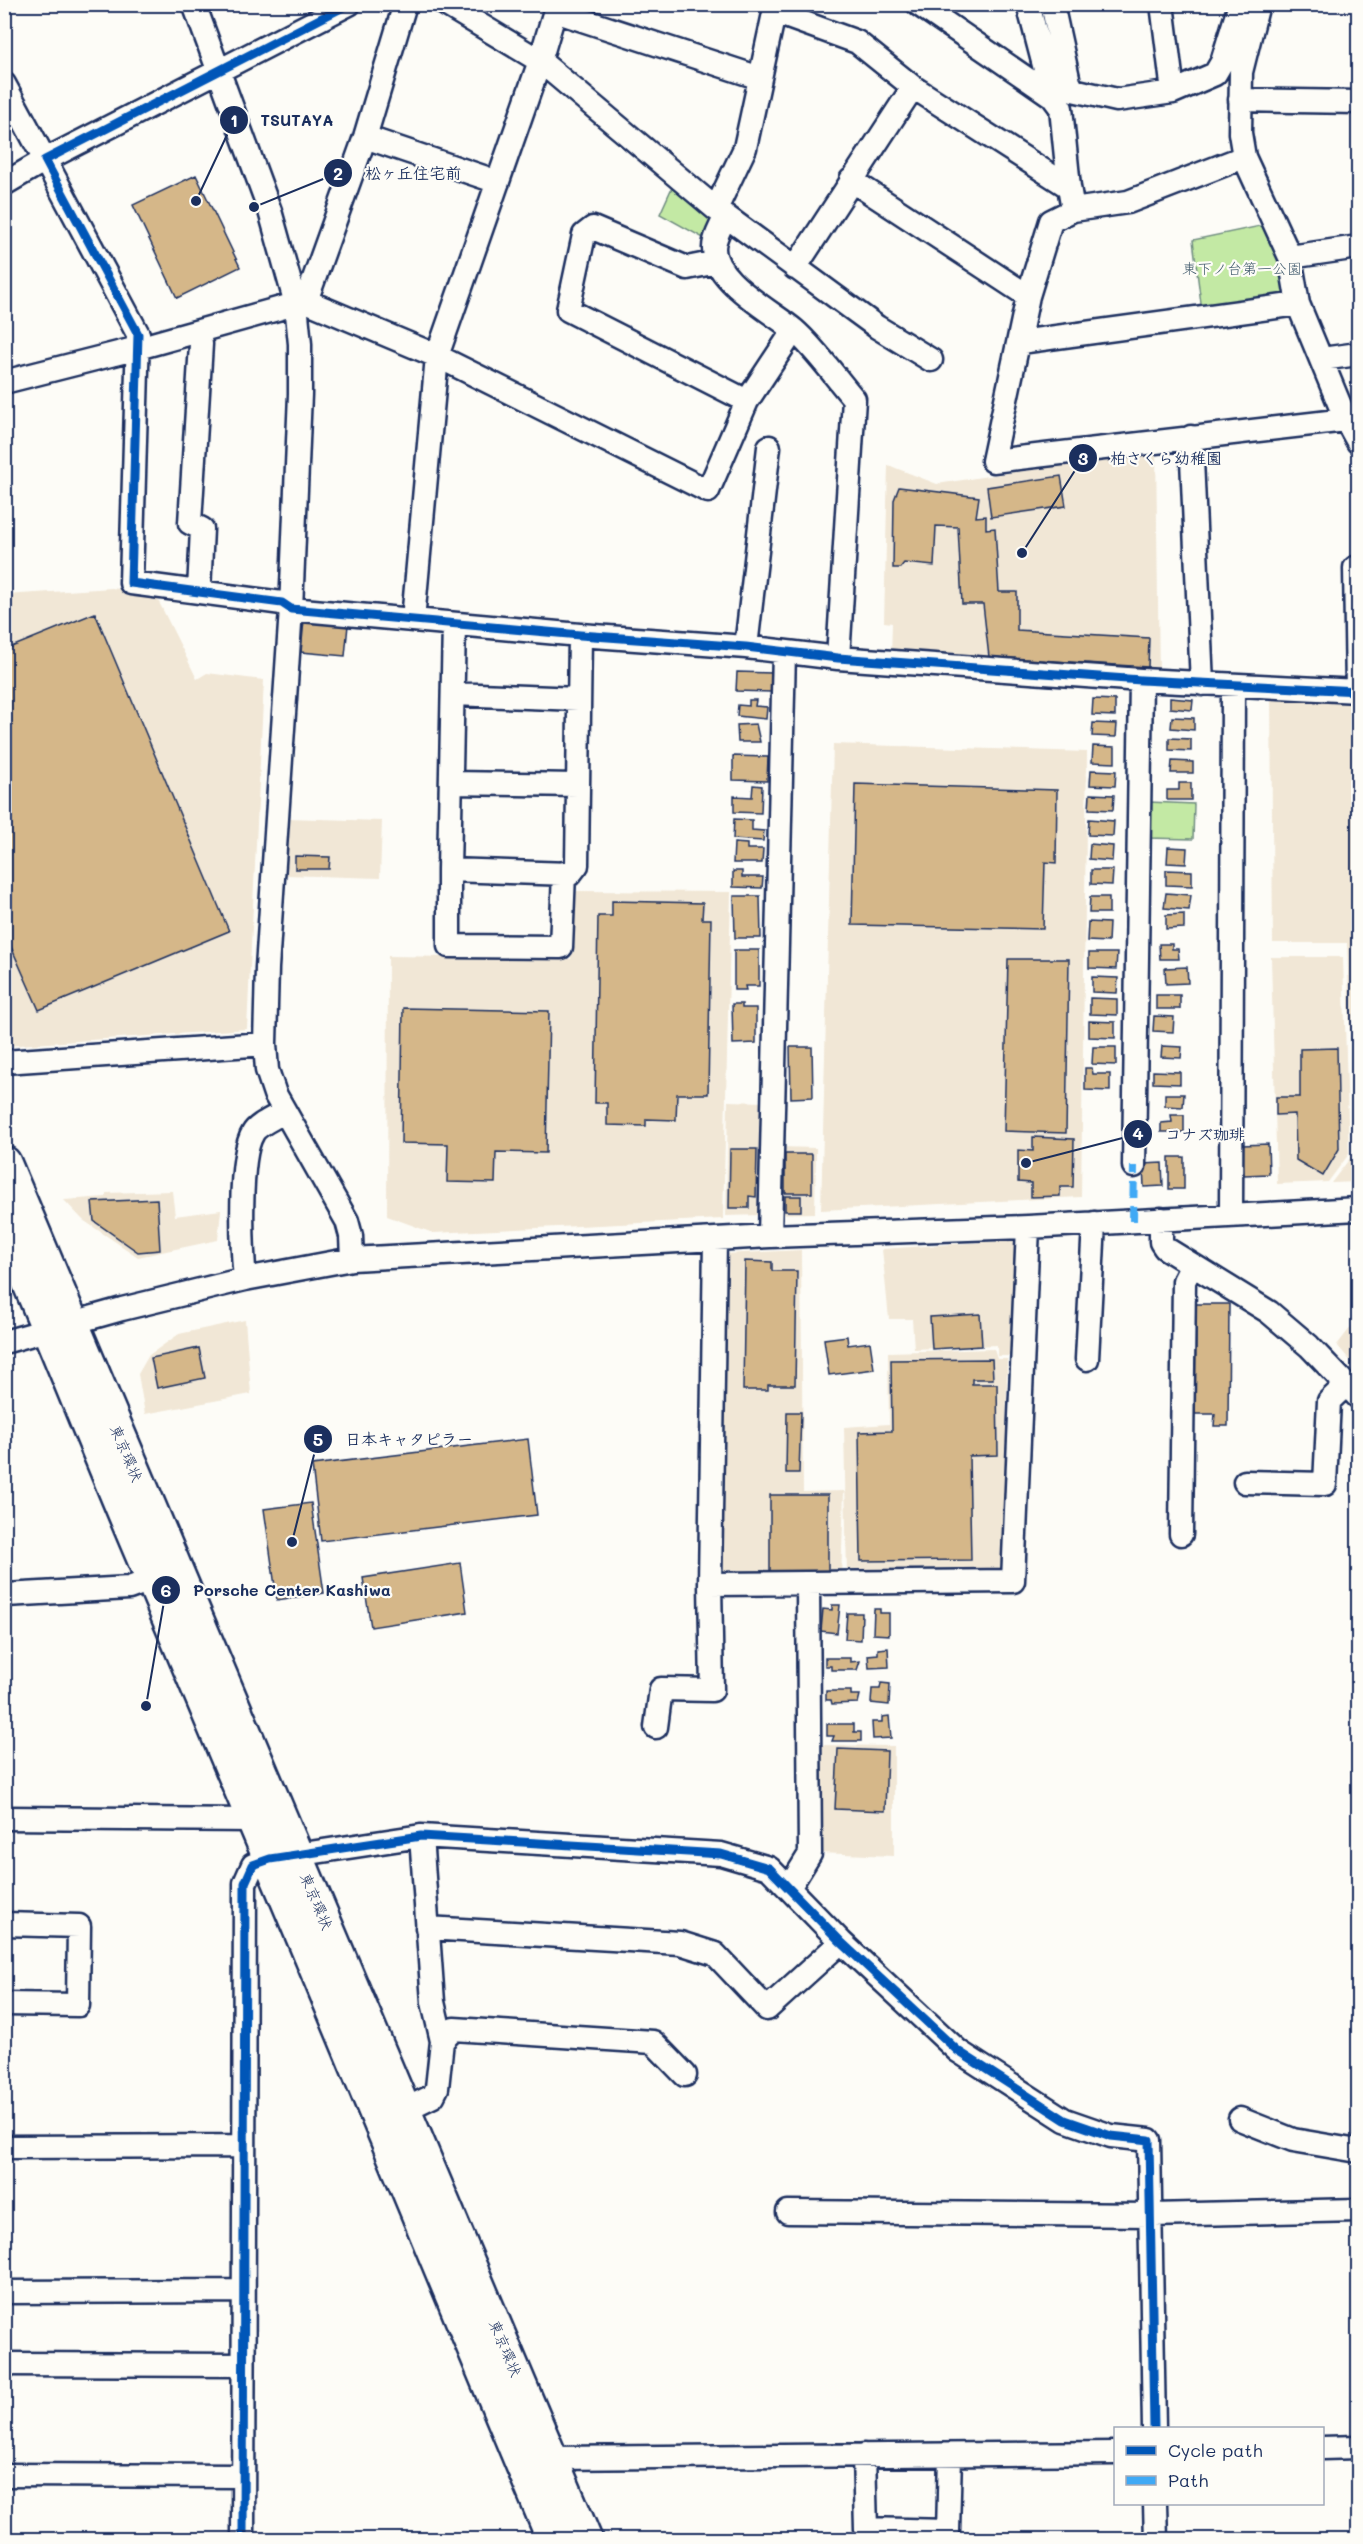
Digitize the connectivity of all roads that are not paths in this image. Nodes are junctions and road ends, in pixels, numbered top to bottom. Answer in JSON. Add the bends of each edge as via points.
{"nodes":[{"id":1,"x":194,"y":4,"type":"edge"},
{"id":2,"x":349,"y":4,"type":"edge"},
{"id":3,"x":405,"y":4,"type":"edge"},
{"id":4,"x":445,"y":4,"type":"edge"},
{"id":5,"x":918,"y":4,"type":"edge"},
{"id":6,"x":1028,"y":4,"type":"edge"},
{"id":7,"x":1052,"y":4,"type":"edge"},
{"id":8,"x":1162,"y":4,"type":"edge"},
{"id":9,"x":1240,"y":4,"type":"edge"},
{"id":10,"x":1258,"y":4,"type":"edge"},
{"id":11,"x":556,"y":8,"type":"edge"},
{"id":12,"x":775,"y":8,"type":"edge"},
{"id":13,"x":936,"y":11,"type":"edge"},
{"id":14,"x":540,"y":61,"type":"junction"},
{"id":15,"x":219,"y":72,"type":"junction"},
{"id":16,"x":760,"y":78,"type":"junction"},
{"id":17,"x":4,"y":84,"type":"edge"},
{"id":18,"x":913,"y":87,"type":"junction"},
{"id":19,"x":1173,"y":92,"type":"junction"},
{"id":20,"x":1117,"y":100,"type":"junction"},
{"id":21,"x":1240,"y":100,"type":"junction"},
{"id":22,"x":1056,"y":102,"type":"junction"},
{"id":23,"x":1359,"y":102,"type":"edge"},
{"id":24,"x":365,"y":136,"type":"junction"},
{"id":25,"x":1244,"y":157,"type":"junction"},
{"id":26,"x":45,"y":160,"type":"junction"},
{"id":27,"x":851,"y":180,"type":"junction"},
{"id":28,"x":498,"y":182,"type":"junction"},
{"id":29,"x":4,"y":184,"type":"edge"},
{"id":30,"x":1069,"y":188,"type":"junction"},
{"id":31,"x":1073,"y":210,"type":"junction"},
{"id":32,"x":721,"y":212,"type":"junction"},
{"id":33,"x":1359,"y":247,"type":"edge"},
{"id":34,"x":1290,"y":257,"type":"junction"},
{"id":35,"x":717,"y":262,"type":"junction"},
{"id":36,"x":795,"y":268,"type":"junction"},
{"id":37,"x":1028,"y":296,"type":"junction"},
{"id":38,"x":301,"y":302,"type":"junction"},
{"id":39,"x":1298,"y":304,"type":"junction"},
{"id":40,"x":794,"y":330,"type":"junction"},
{"id":41,"x":197,"y":332,"type":"junction"},
{"id":42,"x":1020,"y":342,"type":"junction"},
{"id":43,"x":138,"y":348,"type":"junction"},
{"id":44,"x":1359,"y":354,"type":"edge"},
{"id":45,"x":437,"y":356,"type":"junction"},
{"id":46,"x":1322,"y":359,"type":"junction"},
{"id":47,"x":931,"y":360,"type":"dead end"},
{"id":48,"x":4,"y":382,"type":"edge"},
{"id":49,"x":747,"y":401,"type":"junction"},
{"id":50,"x":1346,"y":420,"type":"junction"},
{"id":51,"x":1191,"y":437,"type":"junction"},
{"id":52,"x":1359,"y":442,"type":"edge"},
{"id":53,"x":769,"y":447,"type":"dead end"},
{"id":54,"x":1359,"y":568,"type":"edge"},
{"id":55,"x":200,"y":591,"type":"junction"},
{"id":56,"x":291,"y":609,"type":"junction"},
{"id":57,"x":413,"y":620,"type":"junction"},
{"id":58,"x":454,"y":624,"type":"junction"},
{"id":59,"x":580,"y":635,"type":"junction"},
{"id":60,"x":746,"y":647,"type":"junction"},
{"id":61,"x":784,"y":652,"type":"junction"},
{"id":62,"x":838,"y":658,"type":"junction"},
{"id":63,"x":1141,"y":680,"type":"junction"},
{"id":64,"x":1245,"y":682,"type":"junction"},
{"id":65,"x":1202,"y":684,"type":"junction"},
{"id":66,"x":1358,"y":690,"type":"edge"},
{"id":67,"x":453,"y":694,"type":"junction"},
{"id":68,"x":578,"y":699,"type":"junction"},
{"id":69,"x":451,"y":783,"type":"junction"},
{"id":70,"x":577,"y":785,"type":"junction"},
{"id":71,"x":449,"y":870,"type":"junction"},
{"id":72,"x":564,"y":873,"type":"junction"},
{"id":73,"x":265,"y":1044,"type":"junction"},
{"id":74,"x":4,"y":1062,"type":"edge"},
{"id":75,"x":284,"y":1113,"type":"junction"},
{"id":76,"x":4,"y":1163,"type":"edge"},
{"id":77,"x":1134,"y":1166,"type":"dead end"},
{"id":78,"x":1359,"y":1209,"type":"edge"},
{"id":79,"x":1231,"y":1215,"type":"junction"},
{"id":80,"x":1161,"y":1219,"type":"junction"},
{"id":81,"x":1094,"y":1223,"type":"junction"},
{"id":82,"x":4,"y":1224,"type":"edge"},
{"id":83,"x":1028,"y":1227,"type":"junction"},
{"id":84,"x":770,"y":1236,"type":"junction"},
{"id":85,"x":715,"y":1239,"type":"junction"},
{"id":86,"x":352,"y":1259,"type":"junction"},
{"id":87,"x":1192,"y":1264,"type":"junction"},
{"id":88,"x":245,"y":1279,"type":"junction"},
{"id":89,"x":61,"y":1326,"type":"junction"},
{"id":90,"x":4,"y":1342,"type":"edge"},
{"id":91,"x":1087,"y":1359,"type":"dead end"},
{"id":92,"x":1353,"y":1390,"type":"edge"},
{"id":93,"x":1245,"y":1482,"type":"dead end"},
{"id":94,"x":1180,"y":1534,"type":"dead end"},
{"id":95,"x":165,"y":1575,"type":"junction"},
{"id":96,"x":710,"y":1584,"type":"junction"},
{"id":97,"x":808,"y":1584,"type":"junction"},
{"id":98,"x":6,"y":1595,"type":"edge"},
{"id":99,"x":656,"y":1727,"type":"dead end"},
{"id":100,"x":4,"y":1818,"type":"edge"},
{"id":101,"x":254,"y":1820,"type":"junction"},
{"id":102,"x":422,"y":1836,"type":"junction"},
{"id":103,"x":284,"y":1857,"type":"junction"},
{"id":104,"x":789,"y":1888,"type":"junction"},
{"id":105,"x":4,"y":1924,"type":"edge"},
{"id":106,"x":428,"y":1928,"type":"junction"},
{"id":107,"x":841,"y":1942,"type":"junction"},
{"id":108,"x":4,"y":2004,"type":"edge"},
{"id":109,"x":442,"y":2041,"type":"junction"},
{"id":110,"x":685,"y":2075,"type":"dead end"},
{"id":111,"x":404,"y":2110,"type":"junction"},
{"id":112,"x":1240,"y":2119,"type":"dead end"},
{"id":113,"x":243,"y":2146,"type":"junction"},
{"id":114,"x":4,"y":2147,"type":"edge"},
{"id":115,"x":1359,"y":2151,"type":"edge"},
{"id":116,"x":1359,"y":2210,"type":"edge"},
{"id":117,"x":788,"y":2212,"type":"dead end"},
{"id":118,"x":1152,"y":2215,"type":"junction"},
{"id":119,"x":243,"y":2291,"type":"junction"},
{"id":120,"x":4,"y":2292,"type":"edge"},
{"id":121,"x":4,"y":2364,"type":"edge"},
{"id":122,"x":243,"y":2365,"type":"junction"},
{"id":123,"x":1154,"y":2427,"type":"edge"},
{"id":124,"x":1359,"y":2447,"type":"edge"},
{"id":125,"x":1324,"y":2448,"type":"edge"},
{"id":126,"x":1114,"y":2453,"type":"edge"},
{"id":127,"x":864,"y":2454,"type":"junction"},
{"id":128,"x":950,"y":2455,"type":"junction"},
{"id":129,"x":553,"y":2458,"type":"junction"},
{"id":130,"x":4,"y":2475,"type":"edge"},
{"id":131,"x":243,"y":2476,"type":"junction"},
{"id":132,"x":1155,"y":2505,"type":"edge"},
{"id":133,"x":243,"y":2540,"type":"edge"},
{"id":134,"x":554,"y":2540,"type":"edge"},
{"id":135,"x":585,"y":2540,"type":"edge"},
{"id":136,"x":1156,"y":2540,"type":"edge"}],
"edges":[{"from":1,"to":15,"type":"street"},
{"from":2,"to":15,"type":"street"},
{"from":3,"to":24,"type":"street"},
{"from":4,"to":14,"type":"street"},
{"from":5,"to":13,"type":"street"},
{"from":6,"to":22,"type":"street"},
{"from":7,"to":20,"type":"street","via":[[1073,90]]},
{"from":8,"to":19,"type":"street"},
{"from":9,"to":19,"type":"street","via":[[1215,74]]},
{"from":10,"to":21,"type":"street","via":[[1241,72]]},
{"from":11,"to":14,"type":"street"},
{"from":11,"to":16,"type":"street"},
{"from":12,"to":16,"type":"street"},
{"from":12,"to":18,"type":"street","via":[[857,42]]},
{"from":13,"to":22,"type":"street"},
{"from":14,"to":28,"type":"street"},
{"from":14,"to":32,"type":"street"},
{"from":15,"to":26,"type":"street"},
{"from":15,"to":38,"type":"street"},
{"from":16,"to":32,"type":"street","via":[[745,148]]},
{"from":17,"to":26,"type":"street"},
{"from":18,"to":27,"type":"street"},
{"from":18,"to":30,"type":"street"},
{"from":19,"to":20,"type":"street"},
{"from":20,"to":22,"type":"street"},
{"from":21,"to":23,"type":"street"},
{"from":21,"to":25,"type":"street"},
{"from":22,"to":30,"type":"street"},
{"from":24,"to":28,"type":"street"},
{"from":24,"to":38,"type":"street"},
{"from":25,"to":31,"type":"street","via":[[1128,202]]},
{"from":25,"to":34,"type":"street"},
{"from":26,"to":29,"type":"street"},
{"from":26,"to":43,"type":"street","via":[[138,334]]},
{"from":27,"to":36,"type":"street"},
{"from":27,"to":37,"type":"street"},
{"from":28,"to":45,"type":"street"},
{"from":30,"to":31,"type":"street"},
{"from":31,"to":37,"type":"street","via":[[1051,221]]},
{"from":32,"to":35,"type":"street","via":[[714,243]]},
{"from":32,"to":36,"type":"street"},
{"from":33,"to":34,"type":"street"},
{"from":34,"to":39,"type":"street"},
{"from":35,"to":40,"type":"street","via":[[735,285]]},
{"from":35,"to":49,"type":"street","via":[[687,268],[593,228],[584,235],[567,310]]},
{"from":36,"to":47,"type":"street"},
{"from":37,"to":42,"type":"street"},
{"from":38,"to":41,"type":"street"},
{"from":38,"to":45,"type":"street"},
{"from":38,"to":56,"type":"street"},
{"from":39,"to":42,"type":"street"},
{"from":39,"to":46,"type":"street"},
{"from":40,"to":49,"type":"street"},
{"from":40,"to":62,"type":"street","via":[[854,399]]},
{"from":41,"to":43,"type":"street"},
{"from":41,"to":55,"type":"street","via":[[201,344],[190,523],[202,529]]},
{"from":42,"to":51,"type":"street","via":[[993,461]]},
{"from":43,"to":48,"type":"street"},
{"from":43,"to":55,"type":"street","via":[[131,583]]},
{"from":44,"to":46,"type":"street"},
{"from":45,"to":49,"type":"street","via":[[708,491]]},
{"from":45,"to":57,"type":"street"},
{"from":46,"to":50,"type":"street"},
{"from":50,"to":51,"type":"street"},
{"from":50,"to":52,"type":"street"},
{"from":51,"to":65,"type":"street"},
{"from":53,"to":60,"type":"street"},
{"from":54,"to":66,"type":"street","via":[[1355,568]]},
{"from":55,"to":56,"type":"street","via":[[282,603]]},
{"from":56,"to":57,"type":"street"},
{"from":56,"to":73,"type":"street"},
{"from":57,"to":58,"type":"street"},
{"from":58,"to":59,"type":"street"},
{"from":58,"to":67,"type":"street"},
{"from":59,"to":60,"type":"street"},
{"from":59,"to":68,"type":"street"},
{"from":60,"to":61,"type":"street"},
{"from":61,"to":62,"type":"street"},
{"from":61,"to":84,"type":"street"},
{"from":62,"to":63,"type":"street"},
{"from":63,"to":65,"type":"street"},
{"from":63,"to":77,"type":"street"},
{"from":64,"to":65,"type":"street"},
{"from":64,"to":66,"type":"street"},
{"from":64,"to":79,"type":"street"},
{"from":67,"to":68,"type":"street"},
{"from":67,"to":69,"type":"street"},
{"from":68,"to":70,"type":"street"},
{"from":69,"to":70,"type":"street"},
{"from":69,"to":71,"type":"street"},
{"from":70,"to":72,"type":"street","via":[[577,866],[570,874]]},
{"from":71,"to":72,"type":"street"},
{"from":71,"to":72,"type":"street","via":[[449,946],[561,947]]},
{"from":73,"to":74,"type":"street"},
{"from":73,"to":75,"type":"street","via":[[267,1070]]},
{"from":75,"to":86,"type":"street","via":[[347,1221]]},
{"from":75,"to":88,"type":"street","via":[[254,1130],[247,1144],[241,1235]]},
{"from":76,"to":89,"type":"highway","name":"東京環状"},
{"from":78,"to":79,"type":"street"},
{"from":79,"to":80,"type":"street"},
{"from":80,"to":81,"type":"street"},
{"from":80,"to":87,"type":"street","via":[[1161,1242],[1165,1248]]},
{"from":81,"to":83,"type":"street"},
{"from":81,"to":91,"type":"street"},
{"from":82,"to":89,"type":"highway","name":"東京環状"},
{"from":83,"to":84,"type":"street"},
{"from":83,"to":97,"type":"street","via":[[1013,1581]]},
{"from":84,"to":85,"type":"street"},
{"from":85,"to":86,"type":"street"},
{"from":85,"to":96,"type":"street"},
{"from":86,"to":88,"type":"street"},
{"from":87,"to":92,"type":"street","via":[[1269,1312]]},
{"from":87,"to":94,"type":"street","via":[[1184,1281]]},
{"from":88,"to":89,"type":"street"},
{"from":89,"to":90,"type":"street"},
{"from":89,"to":95,"type":"highway","name":"東京環状"},
{"from":92,"to":93,"type":"street","via":[[1329,1401],[1326,1484]]},
{"from":95,"to":98,"type":"street","via":[[129,1588]]},
{"from":95,"to":101,"type":"highway","name":"東京環状"},
{"from":95,"to":103,"type":"highway","name":"東京環状"},
{"from":96,"to":97,"type":"street"},
{"from":96,"to":99,"type":"street","via":[[712,1690],[662,1689]]},
{"from":97,"to":104,"type":"street","via":[[810,1854]]},
{"from":100,"to":101,"type":"street"},
{"from":101,"to":103,"type":"highway","name":"東京環状"},
{"from":102,"to":103,"type":"street"},
{"from":102,"to":104,"type":"street","via":[[721,1854],[769,1868]]},
{"from":102,"to":106,"type":"street"},
{"from":103,"to":111,"type":"highway","name":"東京環状"},
{"from":103,"to":113,"type":"street","via":[[253,1865],[245,1883]]},
{"from":103,"to":134,"type":"highway","name":"東京環状"},
{"from":104,"to":107,"type":"street"},
{"from":105,"to":108,"type":"street","via":[[79,1926],[78,2005]]},
{"from":106,"to":107,"type":"street","via":[[680,1943],[715,1954],[767,2009]]},
{"from":106,"to":109,"type":"street","via":[[433,2002]]},
{"from":107,"to":118,"type":"street","via":[[958,2050],[1065,2120],[1111,2136],[1149,2140]]},
{"from":109,"to":110,"type":"street","via":[[454,2029],[653,2042]]},
{"from":109,"to":111,"type":"street","via":[[433,2096]]},
{"from":111,"to":129,"type":"highway","name":"東京環状"},
{"from":112,"to":115,"type":"street","via":[[1293,2140]]},
{"from":113,"to":114,"type":"street"},
{"from":113,"to":119,"type":"street"},
{"from":116,"to":118,"type":"street"},
{"from":117,"to":118,"type":"street"},
{"from":118,"to":123,"type":"street"},
{"from":119,"to":120,"type":"street"},
{"from":119,"to":122,"type":"street"},
{"from":121,"to":122,"type":"street"},
{"from":122,"to":131,"type":"street"},
{"from":124,"to":125,"type":"street"},
{"from":126,"to":128,"type":"street"},
{"from":127,"to":128,"type":"street"},
{"from":127,"to":128,"type":"street","via":[[866,2529],[948,2531]]},
{"from":127,"to":129,"type":"street"},
{"from":129,"to":135,"type":"highway","name":"東京環状"},
{"from":130,"to":131,"type":"street"},
{"from":131,"to":133,"type":"street"},
{"from":132,"to":136,"type":"street"}]}
